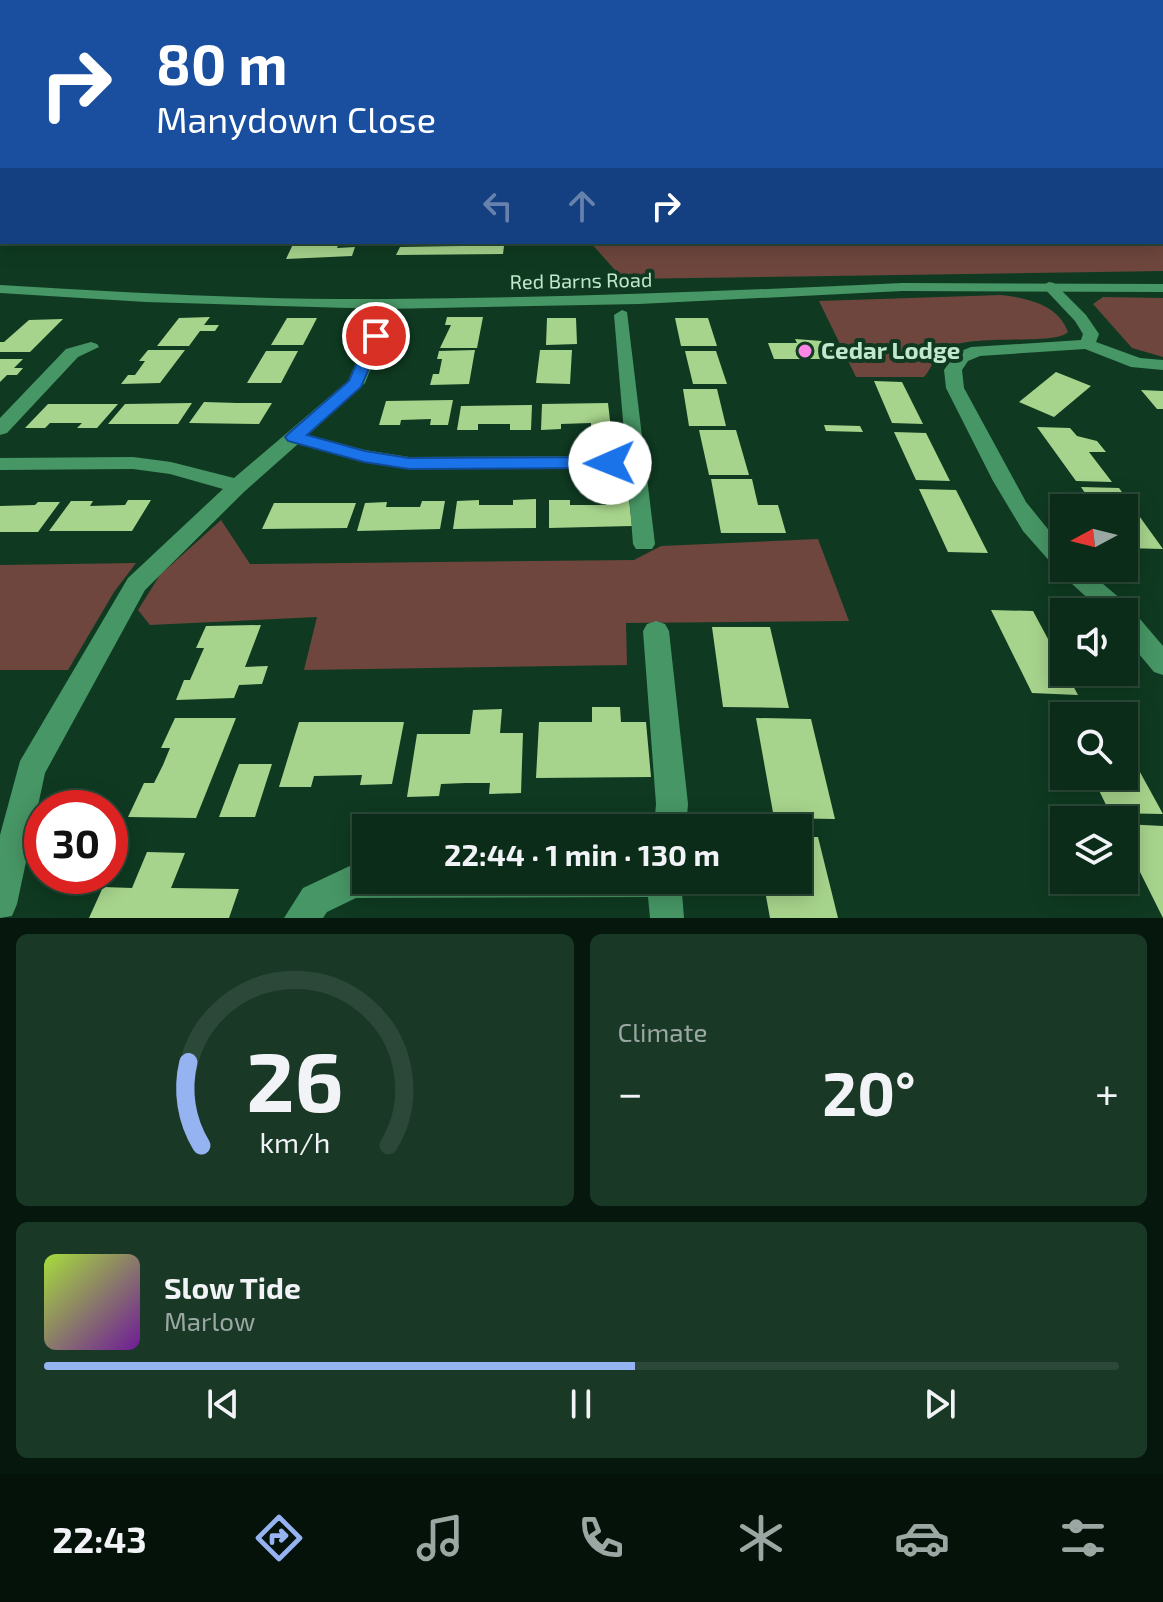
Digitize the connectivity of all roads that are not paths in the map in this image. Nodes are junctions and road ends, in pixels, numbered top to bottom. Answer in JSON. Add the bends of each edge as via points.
{"nodes":[{"id":1,"x":1049,"y":286,"type":"junction"},
{"id":2,"x":1163,"y":288,"type":"edge"},
{"id":3,"x":0,"y":289,"type":"edge"},
{"id":4,"x":389,"y":304,"type":"junction"},
{"id":5,"x":622,"y":315,"type":"dead end"},
{"id":6,"x":1087,"y":344,"type":"junction"},
{"id":7,"x":91,"y":347,"type":"dead end"},
{"id":8,"x":1163,"y":365,"type":"edge"},
{"id":9,"x":0,"y":429,"type":"edge"},
{"id":10,"x":294,"y":437,"type":"junction"},
{"id":11,"x":637,"y":462,"type":"junction"},
{"id":12,"x":0,"y":464,"type":"edge"},
{"id":13,"x":238,"y":486,"type":"junction"},
{"id":14,"x":644,"y":544,"type":"dead end"},
{"id":15,"x":1050,"y":551,"type":"edge"},
{"id":16,"x":1085,"y":582,"type":"edge"},
{"id":17,"x":1103,"y":598,"type":"edge"},
{"id":18,"x":656,"y":631,"type":"dead end"},
{"id":19,"x":1138,"y":635,"type":"edge"},
{"id":20,"x":1163,"y":664,"type":"edge"},
{"id":21,"x":671,"y":814,"type":"edge"},
{"id":22,"x":7,"y":843,"type":"edge"},
{"id":23,"x":352,"y":882,"type":"edge"},
{"id":24,"x":665,"y":894,"type":"edge"},
{"id":25,"x":0,"y":904,"type":"edge"},
{"id":26,"x":301,"y":918,"type":"edge"},
{"id":27,"x":667,"y":918,"type":"edge"}],
"edges":[{"from":1,"to":2,"type":"street","name":"Red Barns Road"},
{"from":1,"to":4,"type":"street","name":"Red Barns Road"},
{"from":1,"to":6,"type":"street","via":[[1081,318],[1091,334]]},
{"from":3,"to":4,"type":"street","name":"Red Barns Road"},
{"from":4,"to":10,"type":"street","via":[[356,383]]},
{"from":5,"to":11,"type":"street"},
{"from":6,"to":8,"type":"street","via":[[1137,363]]},
{"from":6,"to":15,"type":"street","via":[[977,351],[962,357],[953,370],[955,388]]},
{"from":7,"to":9,"type":"street","via":[[72,353]]},
{"from":10,"to":11,"type":"street","via":[[409,463]]},
{"from":10,"to":13,"type":"street"},
{"from":11,"to":14,"type":"street"},
{"from":12,"to":13,"type":"street","via":[[133,463]]},
{"from":13,"to":22,"type":"street","via":[[136,584],[31,771]]},
{"from":16,"to":17,"type":"street"},
{"from":18,"to":21,"type":"street"},
{"from":19,"to":20,"type":"street"},
{"from":22,"to":25,"type":"street"},
{"from":23,"to":26,"type":"street","via":[[315,900]]},
{"from":24,"to":27,"type":"street"}]}
